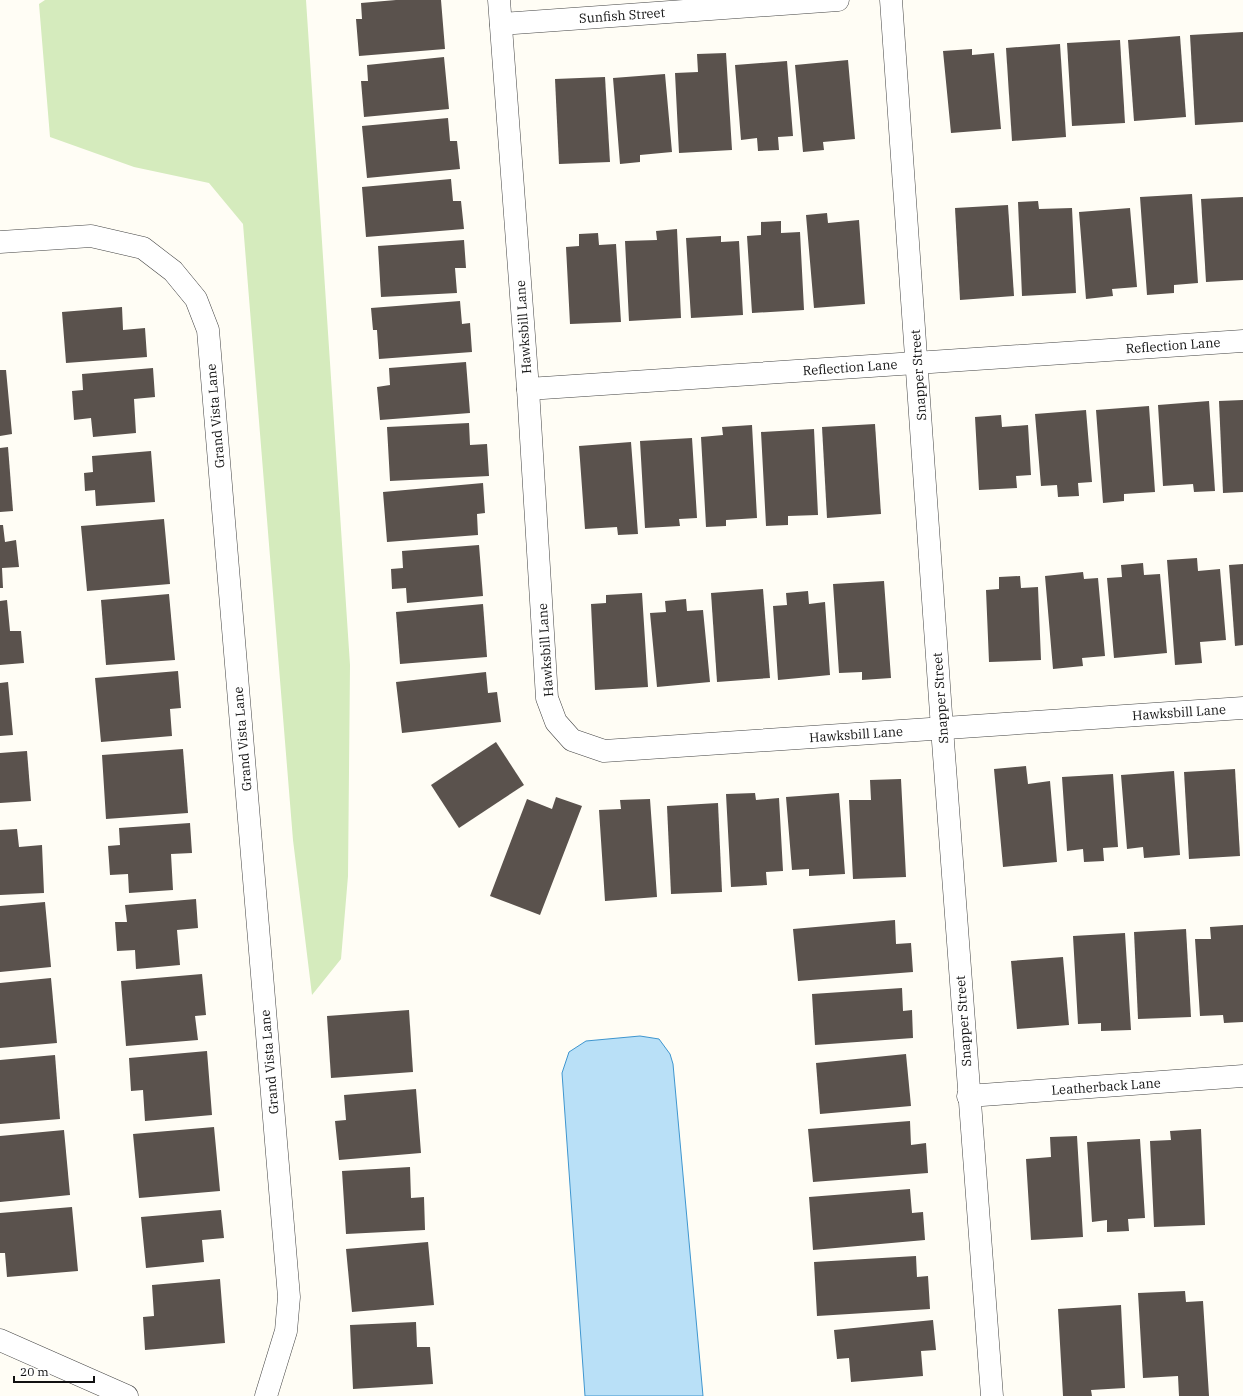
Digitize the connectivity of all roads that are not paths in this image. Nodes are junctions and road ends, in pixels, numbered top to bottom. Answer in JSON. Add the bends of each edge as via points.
{"nodes":[{"id":1,"x":499,"y":0,"type":"edge"},
{"id":2,"x":838,"y":0,"type":"edge"},
{"id":3,"x":891,"y":0,"type":"edge"},
{"id":4,"x":501,"y":24,"type":"junction"},
{"id":5,"x":0,"y":242,"type":"edge"},
{"id":6,"x":1243,"y":340,"type":"edge"},
{"id":7,"x":917,"y":362,"type":"junction"},
{"id":8,"x":528,"y":389,"type":"junction"},
{"id":9,"x":1243,"y":708,"type":"edge"},
{"id":10,"x":942,"y":728,"type":"junction"},
{"id":11,"x":1243,"y":1076,"type":"edge"},
{"id":12,"x":968,"y":1096,"type":"junction"},
{"id":13,"x":0,"y":1340,"type":"edge"},
{"id":14,"x":127,"y":1396,"type":"edge"},
{"id":15,"x":266,"y":1396,"type":"edge"},
{"id":16,"x":992,"y":1396,"type":"edge"}],
"edges":[{"from":1,"to":4,"type":"street","name":"Hawksbill Lane"},
{"from":2,"to":4,"type":"street","name":"Sunfish Street"},
{"from":3,"to":7,"type":"street","name":"Snapper Street"},
{"from":4,"to":8,"type":"street","name":"Hawksbill Lane"},
{"from":5,"to":15,"type":"street","name":"Grand Vista Lane","via":[[91,236],[143,248],[173,271],[196,299],[208,330],[289,1297],[286,1331]]},
{"from":6,"to":7,"type":"street","name":"Reflection Lane"},
{"from":7,"to":8,"type":"street","name":"Reflection Lane"},
{"from":7,"to":10,"type":"street","name":"Snapper Street"},
{"from":8,"to":10,"type":"street","name":"Hawksbill Lane","via":[[547,698],[556,722],[572,740],[604,751]]},
{"from":9,"to":10,"type":"street","name":"Hawksbill Lane"},
{"from":10,"to":12,"type":"street","name":"Snapper Street"},
{"from":11,"to":12,"type":"street","name":"Leatherback Lane"},
{"from":12,"to":16,"type":"street","name":"Snapper Street"},
{"from":13,"to":14,"type":"street"}]}
